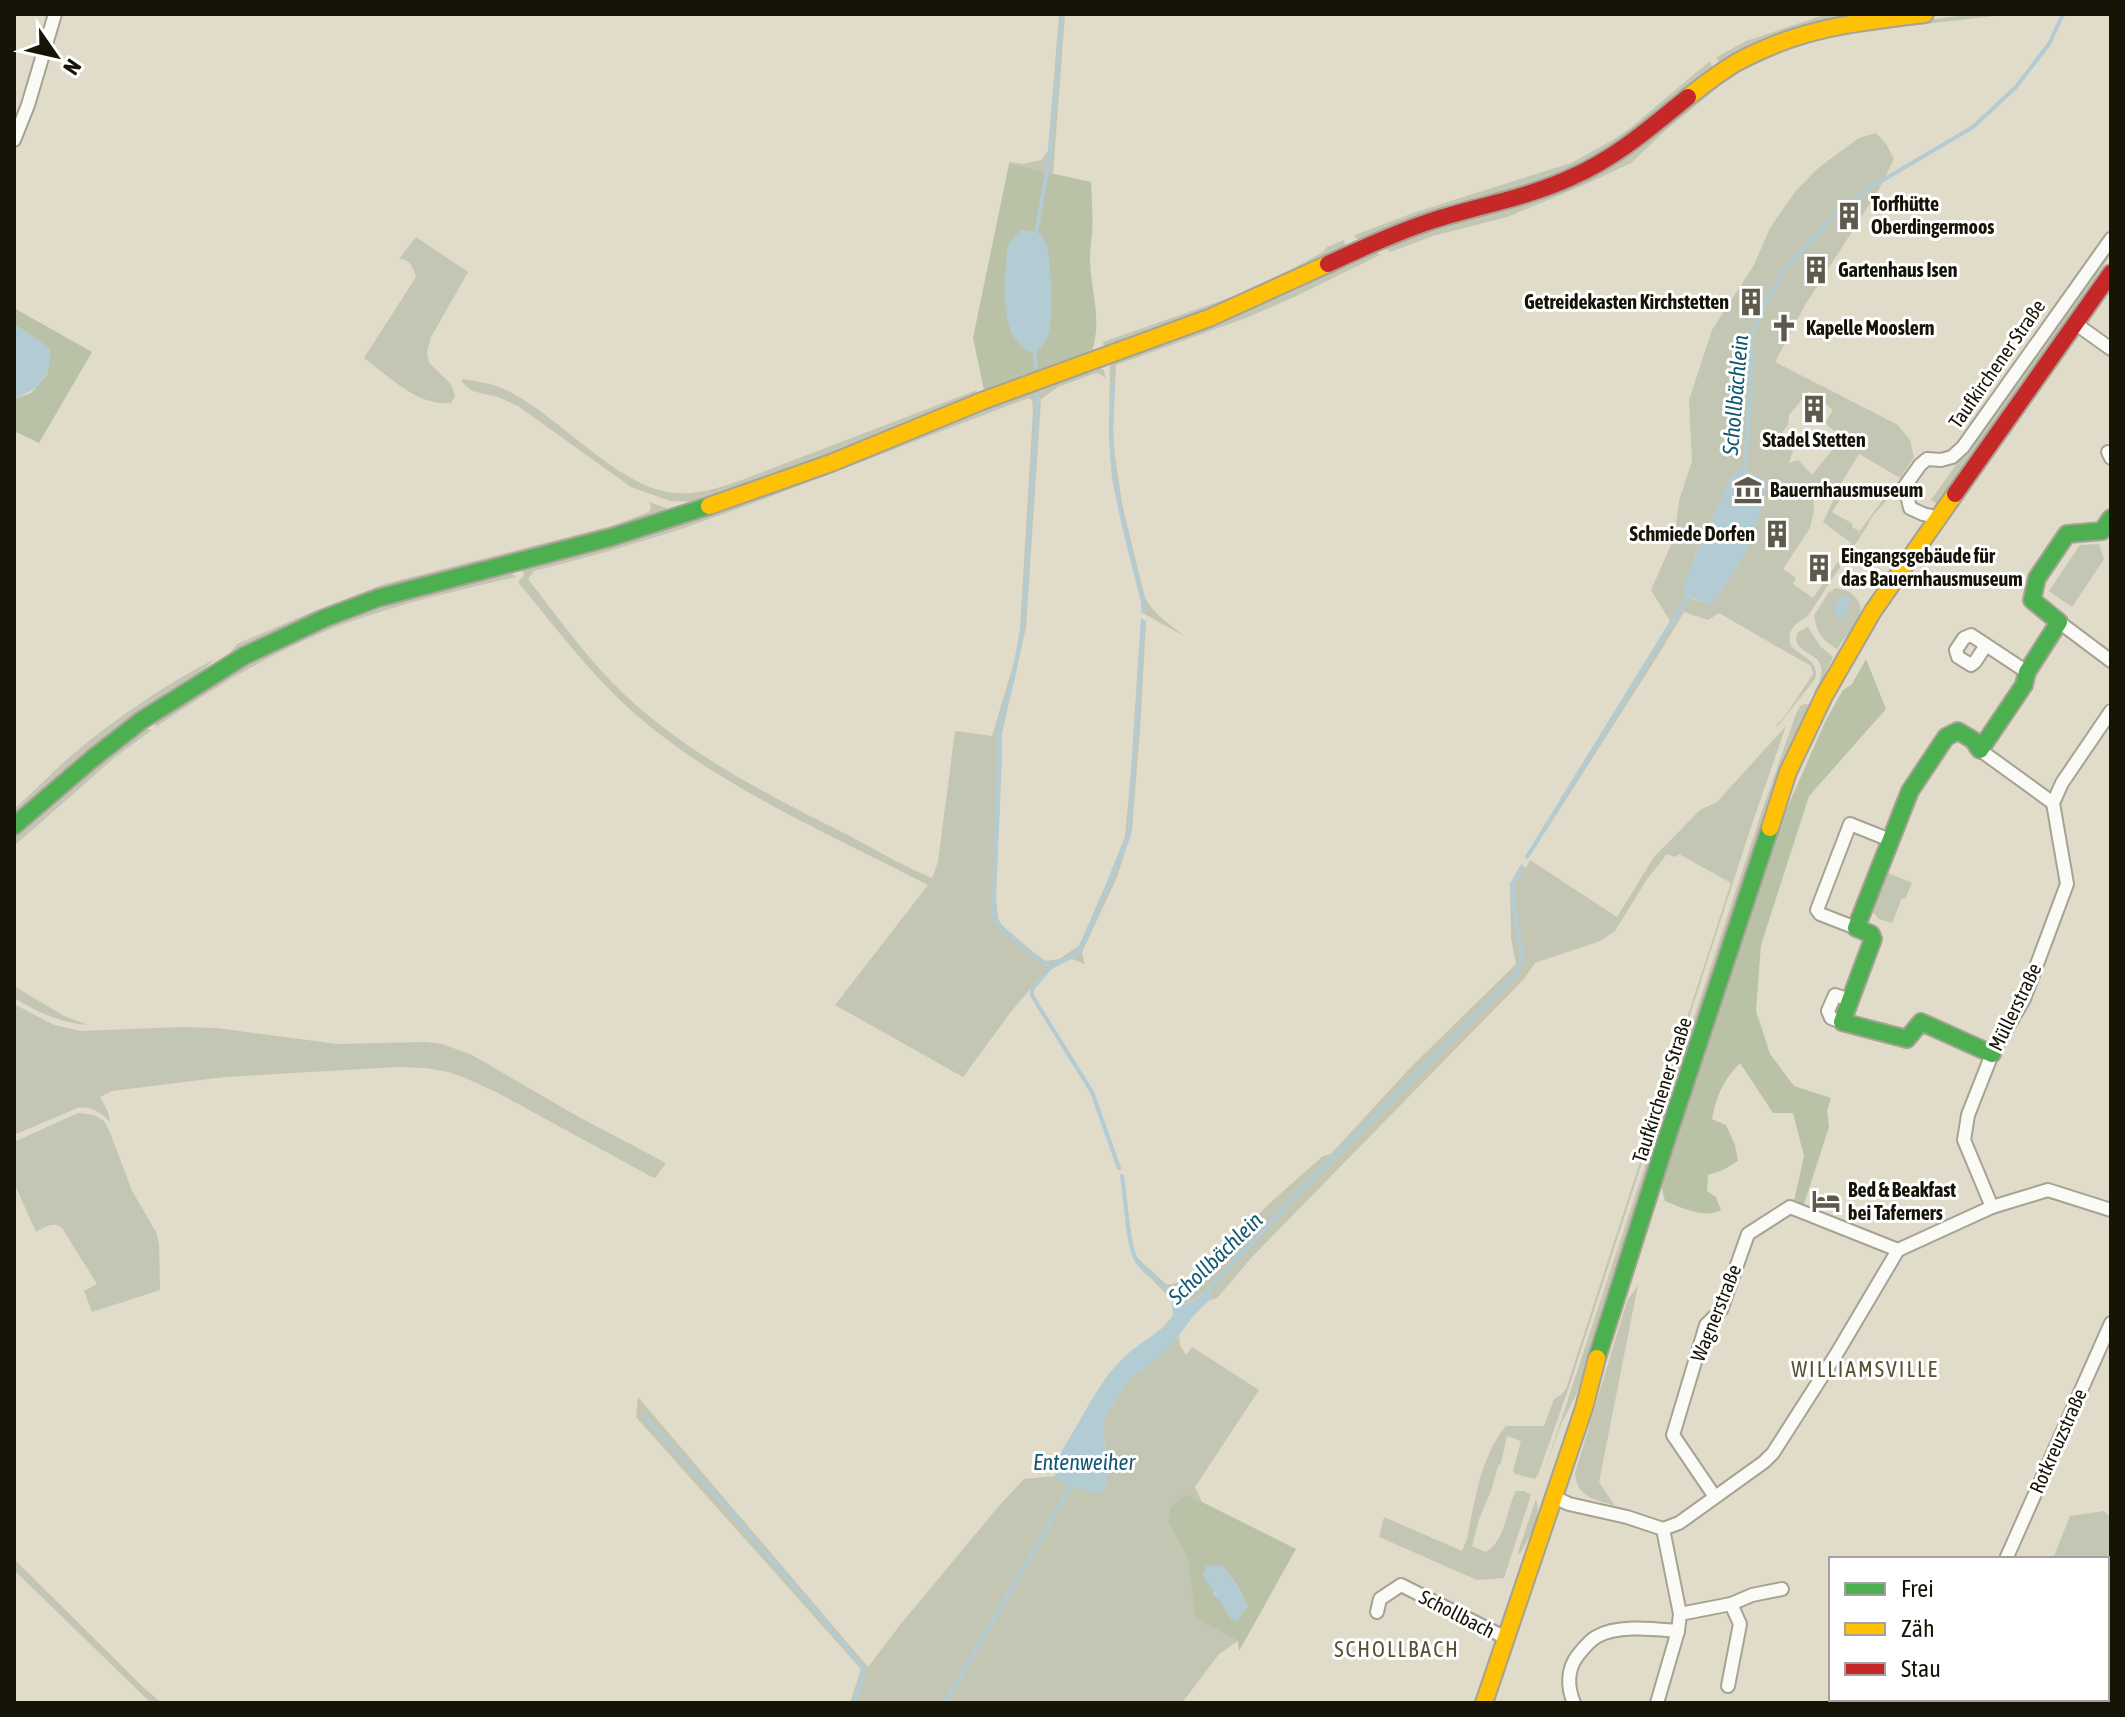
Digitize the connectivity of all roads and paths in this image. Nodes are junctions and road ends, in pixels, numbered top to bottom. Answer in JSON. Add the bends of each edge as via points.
{"nodes":[{"id":1,"x":55,"y":14,"type":"edge"},
{"id":2,"x":1925,"y":14,"type":"edge"},
{"id":3,"x":14,"y":140,"type":"edge"},
{"id":4,"x":2111,"y":239,"type":"edge"},
{"id":5,"x":2111,"y":273,"type":"edge"},
{"id":6,"x":2076,"y":324,"type":"junction"},
{"id":7,"x":2111,"y":349,"type":"edge"},
{"id":8,"x":1939,"y":518,"type":"junction"},
{"id":9,"x":2111,"y":518,"type":"edge"},
{"id":10,"x":2059,"y":622,"type":"junction"},
{"id":11,"x":1986,"y":645,"type":"dead end"},
{"id":12,"x":2111,"y":661,"type":"edge"},
{"id":13,"x":2027,"y":672,"type":"junction"},
{"id":14,"x":2111,"y":711,"type":"edge"},
{"id":15,"x":1980,"y":750,"type":"junction"},
{"id":16,"x":2053,"y":803,"type":"junction"},
{"id":17,"x":14,"y":826,"type":"edge"},
{"id":18,"x":1890,"y":840,"type":"junction"},
{"id":19,"x":1856,"y":928,"type":"junction"},
{"id":20,"x":1992,"y":1054,"type":"junction"},
{"id":21,"x":1992,"y":1207,"type":"junction"},
{"id":22,"x":2111,"y":1210,"type":"edge"},
{"id":23,"x":1898,"y":1250,"type":"junction"},
{"id":24,"x":2111,"y":1323,"type":"edge"},
{"id":25,"x":1554,"y":1497,"type":"junction"},
{"id":26,"x":1715,"y":1497,"type":"junction"},
{"id":27,"x":1663,"y":1529,"type":"junction"},
{"id":28,"x":2007,"y":1557,"type":"edge"},
{"id":29,"x":1782,"y":1589,"type":"dead end"},
{"id":30,"x":1731,"y":1604,"type":"junction"},
{"id":31,"x":1377,"y":1612,"type":"dead end"},
{"id":32,"x":1680,"y":1614,"type":"junction"},
{"id":33,"x":1678,"y":1631,"type":"junction"},
{"id":34,"x":1506,"y":1638,"type":"junction"},
{"id":35,"x":1728,"y":1686,"type":"dead end"},
{"id":36,"x":1484,"y":1703,"type":"edge"},
{"id":37,"x":1574,"y":1703,"type":"edge"},
{"id":38,"x":1657,"y":1703,"type":"edge"}],
"edges":[{"from":1,"to":3,"type":"street"},
{"from":2,"to":17,"type":"main road","via":[[1854,22],[1777,43],[1714,77],[1619,152],[1571,178],[1396,234],[1209,318],[831,463],[612,537],[378,598],[325,618],[244,656],[154,712]]},
{"from":4,"to":8,"type":"street","name":"Taufkirchener Straße","via":[[1963,447],[1952,457],[1927,459],[1905,486],[1910,508]]},
{"from":5,"to":6,"type":"main road","name":"Taufkirchener Straße"},
{"from":6,"to":7,"type":"street"},
{"from":6,"to":8,"type":"main road","name":"Taufkirchener Straße"},
{"from":8,"to":25,"type":"main road","name":"Taufkirchener Straße","via":[[1848,653],[1788,772]]},
{"from":9,"to":10,"type":"main road","via":[[2102,531],[2067,534],[2037,578],[2032,600]]},
{"from":10,"to":12,"type":"street"},
{"from":10,"to":13,"type":"main road"},
{"from":11,"to":13,"type":"street"},
{"from":13,"to":15,"type":"main road","via":[[2024,685]]},
{"from":14,"to":16,"type":"street"},
{"from":15,"to":16,"type":"street"},
{"from":15,"to":18,"type":"main road","via":[[1958,731],[1946,737],[1910,791]]},
{"from":16,"to":20,"type":"street","name":"Müllerstraße","via":[[2067,884],[2024,999]]},
{"from":18,"to":19,"type":"main road"},
{"from":18,"to":19,"type":"street","via":[[1850,824],[1817,910]]},
{"from":19,"to":20,"type":"main road","via":[[1873,939],[1842,1022],[1907,1039],[1921,1022]]},
{"from":20,"to":21,"type":"street","name":"Müllerstraße","via":[[1964,1140]]},
{"from":21,"to":22,"type":"street","via":[[2048,1190]]},
{"from":21,"to":23,"type":"street"},
{"from":23,"to":26,"type":"street","via":[[1773,1453]]},
{"from":23,"to":26,"type":"street","name":"Wagnerstraße","via":[[1790,1207],[1748,1234],[1721,1310],[1706,1325],[1673,1435]]},
{"from":24,"to":28,"type":"street","name":"Rotkreuzstraße"},
{"from":25,"to":27,"type":"street"},
{"from":25,"to":34,"type":"main road","name":"Taufkirchener Straße"},
{"from":26,"to":27,"type":"street"},
{"from":27,"to":32,"type":"street"},
{"from":29,"to":30,"type":"street"},
{"from":30,"to":32,"type":"street"},
{"from":30,"to":35,"type":"street","via":[[1740,1624]]},
{"from":31,"to":34,"type":"street","name":"Schollbach","via":[[1380,1599],[1401,1585]]},
{"from":32,"to":33,"type":"street"},
{"from":33,"to":37,"type":"street","via":[[1639,1628],[1597,1637],[1570,1669]]},
{"from":33,"to":38,"type":"street"},
{"from":34,"to":36,"type":"main road","name":"Taufkirchener Straße"}]}
